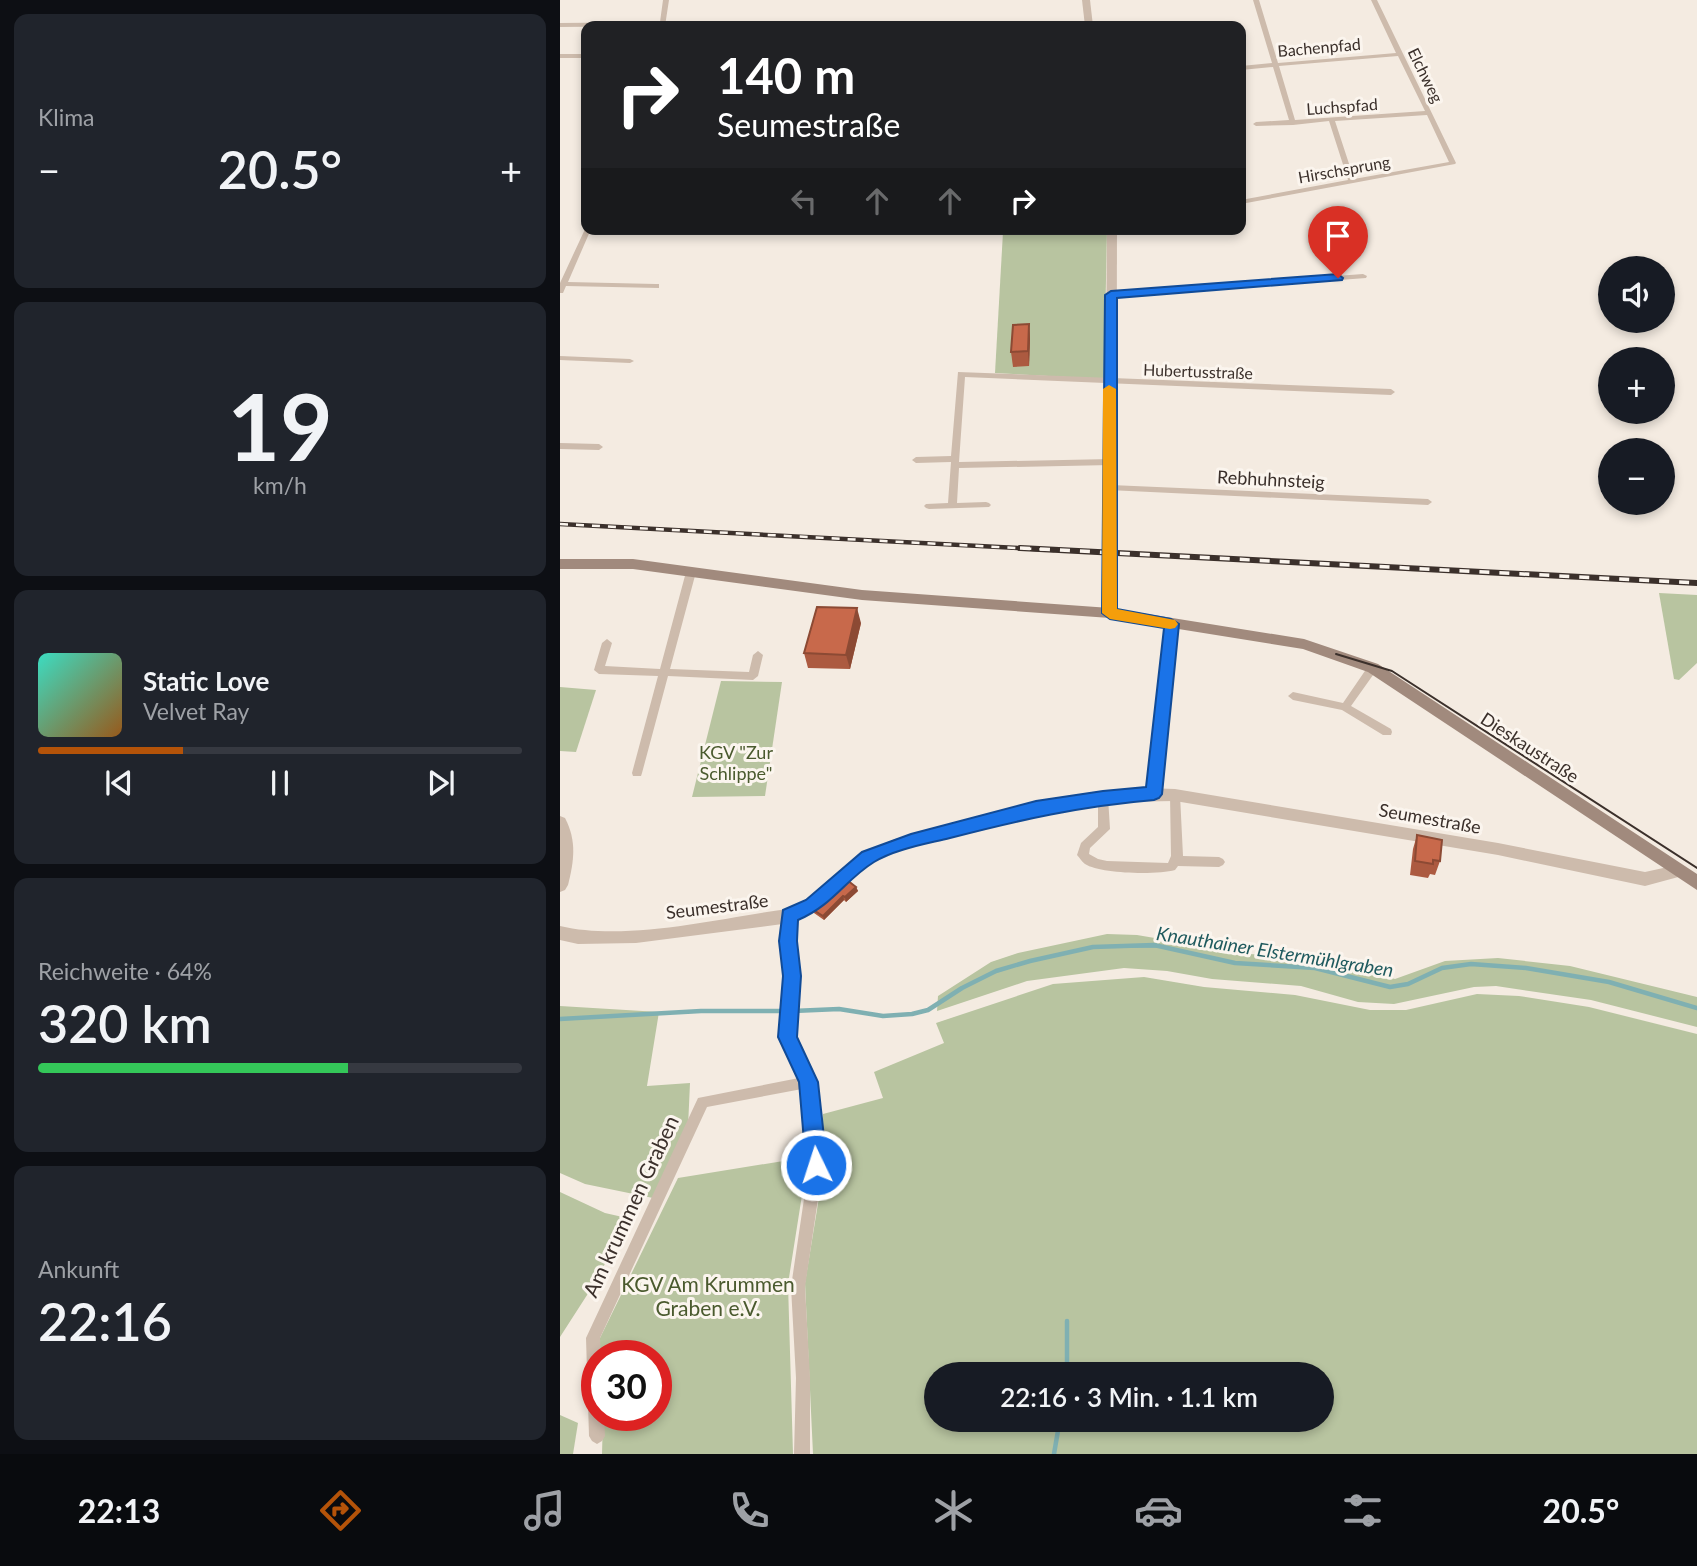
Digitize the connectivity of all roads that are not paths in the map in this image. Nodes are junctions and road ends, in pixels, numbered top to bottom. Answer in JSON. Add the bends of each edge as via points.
{"nodes":[{"id":1,"x":666,"y":0,"type":"edge"},
{"id":2,"x":1086,"y":0,"type":"edge"},
{"id":3,"x":1256,"y":0,"type":"edge"},
{"id":4,"x":1374,"y":0,"type":"edge"},
{"id":5,"x":663,"y":21,"type":"edge"},
{"id":6,"x":1088,"y":21,"type":"edge"},
{"id":7,"x":560,"y":25,"type":"edge"},
{"id":8,"x":581,"y":25,"type":"edge"},
{"id":9,"x":1400,"y":54,"type":"junction"},
{"id":10,"x":560,"y":56,"type":"edge"},
{"id":11,"x":581,"y":56,"type":"edge"},
{"id":12,"x":1277,"y":65,"type":"junction"},
{"id":13,"x":1246,"y":68,"type":"edge"},
{"id":14,"x":1429,"y":113,"type":"junction"},
{"id":15,"x":1332,"y":121,"type":"junction"},
{"id":16,"x":1293,"y":123,"type":"junction"},
{"id":17,"x":1256,"y":124,"type":"dead end"},
{"id":18,"x":1453,"y":163,"type":"joint"},
{"id":19,"x":1352,"y":182,"type":"junction"},
{"id":20,"x":1246,"y":201,"type":"edge"},
{"id":21,"x":585,"y":235,"type":"edge"},
{"id":22,"x":1112,"y":235,"type":"edge"},
{"id":23,"x":1363,"y":276,"type":"dead end"},
{"id":24,"x":656,"y":286,"type":"dead end"},
{"id":25,"x":562,"y":288,"type":"edge"},
{"id":26,"x":1111,"y":295,"type":"junction"},
{"id":27,"x":560,"y":358,"type":"edge"},
{"id":28,"x":630,"y":361,"type":"dead end"},
{"id":29,"x":1109,"y":382,"type":"junction"},
{"id":30,"x":1391,"y":392,"type":"dead end"},
{"id":31,"x":560,"y":446,"type":"edge"},
{"id":32,"x":599,"y":447,"type":"dead end"},
{"id":33,"x":916,"y":460,"type":"dead end"},
{"id":34,"x":955,"y":462,"type":"junction"},
{"id":35,"x":1111,"y":462,"type":"junction"},
{"id":36,"x":1111,"y":488,"type":"junction"},
{"id":37,"x":1428,"y":502,"type":"dead end"},
{"id":38,"x":986,"y":505,"type":"dead end"},
{"id":39,"x":929,"y":506,"type":"dead end"},
{"id":40,"x":952,"y":506,"type":"junction"},
{"id":41,"x":560,"y":564,"type":"edge"},
{"id":42,"x":691,"y":572,"type":"junction"},
{"id":43,"x":1110,"y":613,"type":"junction"},
{"id":44,"x":1171,"y":624,"type":"junction"},
{"id":45,"x":607,"y":643,"type":"dead end"},
{"id":46,"x":758,"y":655,"type":"dead end"},
{"id":47,"x":1373,"y":668,"type":"junction"},
{"id":48,"x":663,"y":674,"type":"junction"},
{"id":49,"x":1293,"y":696,"type":"dead end"},
{"id":50,"x":1345,"y":707,"type":"junction"},
{"id":51,"x":1387,"y":732,"type":"dead end"},
{"id":52,"x":637,"y":773,"type":"dead end"},
{"id":53,"x":1154,"y":794,"type":"junction"},
{"id":54,"x":1175,"y":795,"type":"junction"},
{"id":55,"x":1103,"y":797,"type":"junction"},
{"id":56,"x":560,"y":822,"type":"edge"},
{"id":57,"x":1176,"y":861,"type":"junction"},
{"id":58,"x":1219,"y":862,"type":"dead end"},
{"id":59,"x":1677,"y":872,"type":"junction"},
{"id":60,"x":1697,"y":883,"type":"edge"},
{"id":61,"x":560,"y":885,"type":"edge"},
{"id":62,"x":790,"y":916,"type":"junction"},
{"id":63,"x":560,"y":933,"type":"edge"},
{"id":64,"x":808,"y":1082,"type":"junction"},
{"id":65,"x":597,"y":1436,"type":"dead end"},
{"id":66,"x":802,"y":1454,"type":"edge"}],
"edges":[{"from":1,"to":5,"type":"street"},
{"from":2,"to":6,"type":"street"},
{"from":3,"to":12,"type":"street"},
{"from":4,"to":9,"type":"street","name":"Elchweg"},
{"from":7,"to":8,"type":"street"},
{"from":9,"to":12,"type":"street","name":"Bachenpfad"},
{"from":9,"to":14,"type":"street","name":"Elchweg"},
{"from":10,"to":11,"type":"street"},
{"from":12,"to":13,"type":"street","name":"Bachenpfad"},
{"from":12,"to":16,"type":"street"},
{"from":14,"to":15,"type":"street","name":"Luchspfad"},
{"from":14,"to":18,"type":"street","name":"Elchweg"},
{"from":15,"to":16,"type":"street","name":"Luchspfad"},
{"from":15,"to":19,"type":"street"},
{"from":16,"to":17,"type":"street","name":"Luchspfad"},
{"from":18,"to":19,"type":"street","name":"Hirschsprung"},
{"from":19,"to":20,"type":"street","name":"Hirschsprung"},
{"from":21,"to":25,"type":"street"},
{"from":22,"to":26,"type":"street"},
{"from":23,"to":26,"type":"street"},
{"from":24,"to":25,"type":"street"},
{"from":26,"to":29,"type":"street"},
{"from":27,"to":28,"type":"street"},
{"from":29,"to":30,"type":"street","name":"Hubertusstraße"},
{"from":29,"to":34,"type":"street","name":"Hubertusstraße","via":[[961,374]]},
{"from":29,"to":35,"type":"street"},
{"from":31,"to":32,"type":"street"},
{"from":33,"to":34,"type":"street"},
{"from":34,"to":35,"type":"street"},
{"from":34,"to":40,"type":"street"},
{"from":35,"to":36,"type":"street"},
{"from":36,"to":37,"type":"street","name":"Rebhuhnsteig"},
{"from":36,"to":43,"type":"street"},
{"from":38,"to":40,"type":"street"},
{"from":39,"to":40,"type":"street"},
{"from":41,"to":42,"type":"main road","name":"Dieskaustraße","via":[[633,564]]},
{"from":42,"to":43,"type":"main road","name":"Dieskaustraße","via":[[862,595]]},
{"from":42,"to":48,"type":"street"},
{"from":43,"to":44,"type":"main road","name":"Dieskaustraße"},
{"from":44,"to":47,"type":"main road","name":"Dieskaustraße","via":[[1304,644]]},
{"from":44,"to":53,"type":"street"},
{"from":45,"to":48,"type":"street","via":[[599,670]]},
{"from":46,"to":48,"type":"street","via":[[753,676]]},
{"from":47,"to":50,"type":"street"},
{"from":47,"to":59,"type":"main road","name":"Dieskaustraße"},
{"from":48,"to":52,"type":"street"},
{"from":49,"to":50,"type":"street"},
{"from":50,"to":51,"type":"street"},
{"from":53,"to":54,"type":"street","name":"Seumestraße"},
{"from":53,"to":55,"type":"street","name":"Seumestraße"},
{"from":54,"to":57,"type":"street"},
{"from":54,"to":59,"type":"street","name":"Seumestraße","via":[[1498,849],[1645,879]]},
{"from":55,"to":57,"type":"street","via":[[1104,829],[1086,846],[1083,855],[1087,862],[1161,868]]},
{"from":55,"to":62,"type":"street","name":"Seumestraße","via":[[1024,811],[868,857],[812,906]]},
{"from":56,"to":61,"type":"street","via":[[567,852]]},
{"from":57,"to":58,"type":"street"},
{"from":59,"to":60,"type":"main road","name":"Dieskaustraße"},
{"from":62,"to":63,"type":"street","name":"Seumestraße","via":[[605,938]]},
{"from":62,"to":64,"type":"street","via":[[787,1037]]},
{"from":64,"to":65,"type":"street","name":"Am krummen Graben","via":[[703,1102],[593,1338]]},
{"from":64,"to":66,"type":"street","via":[[816,1165],[798,1287]]}]}
